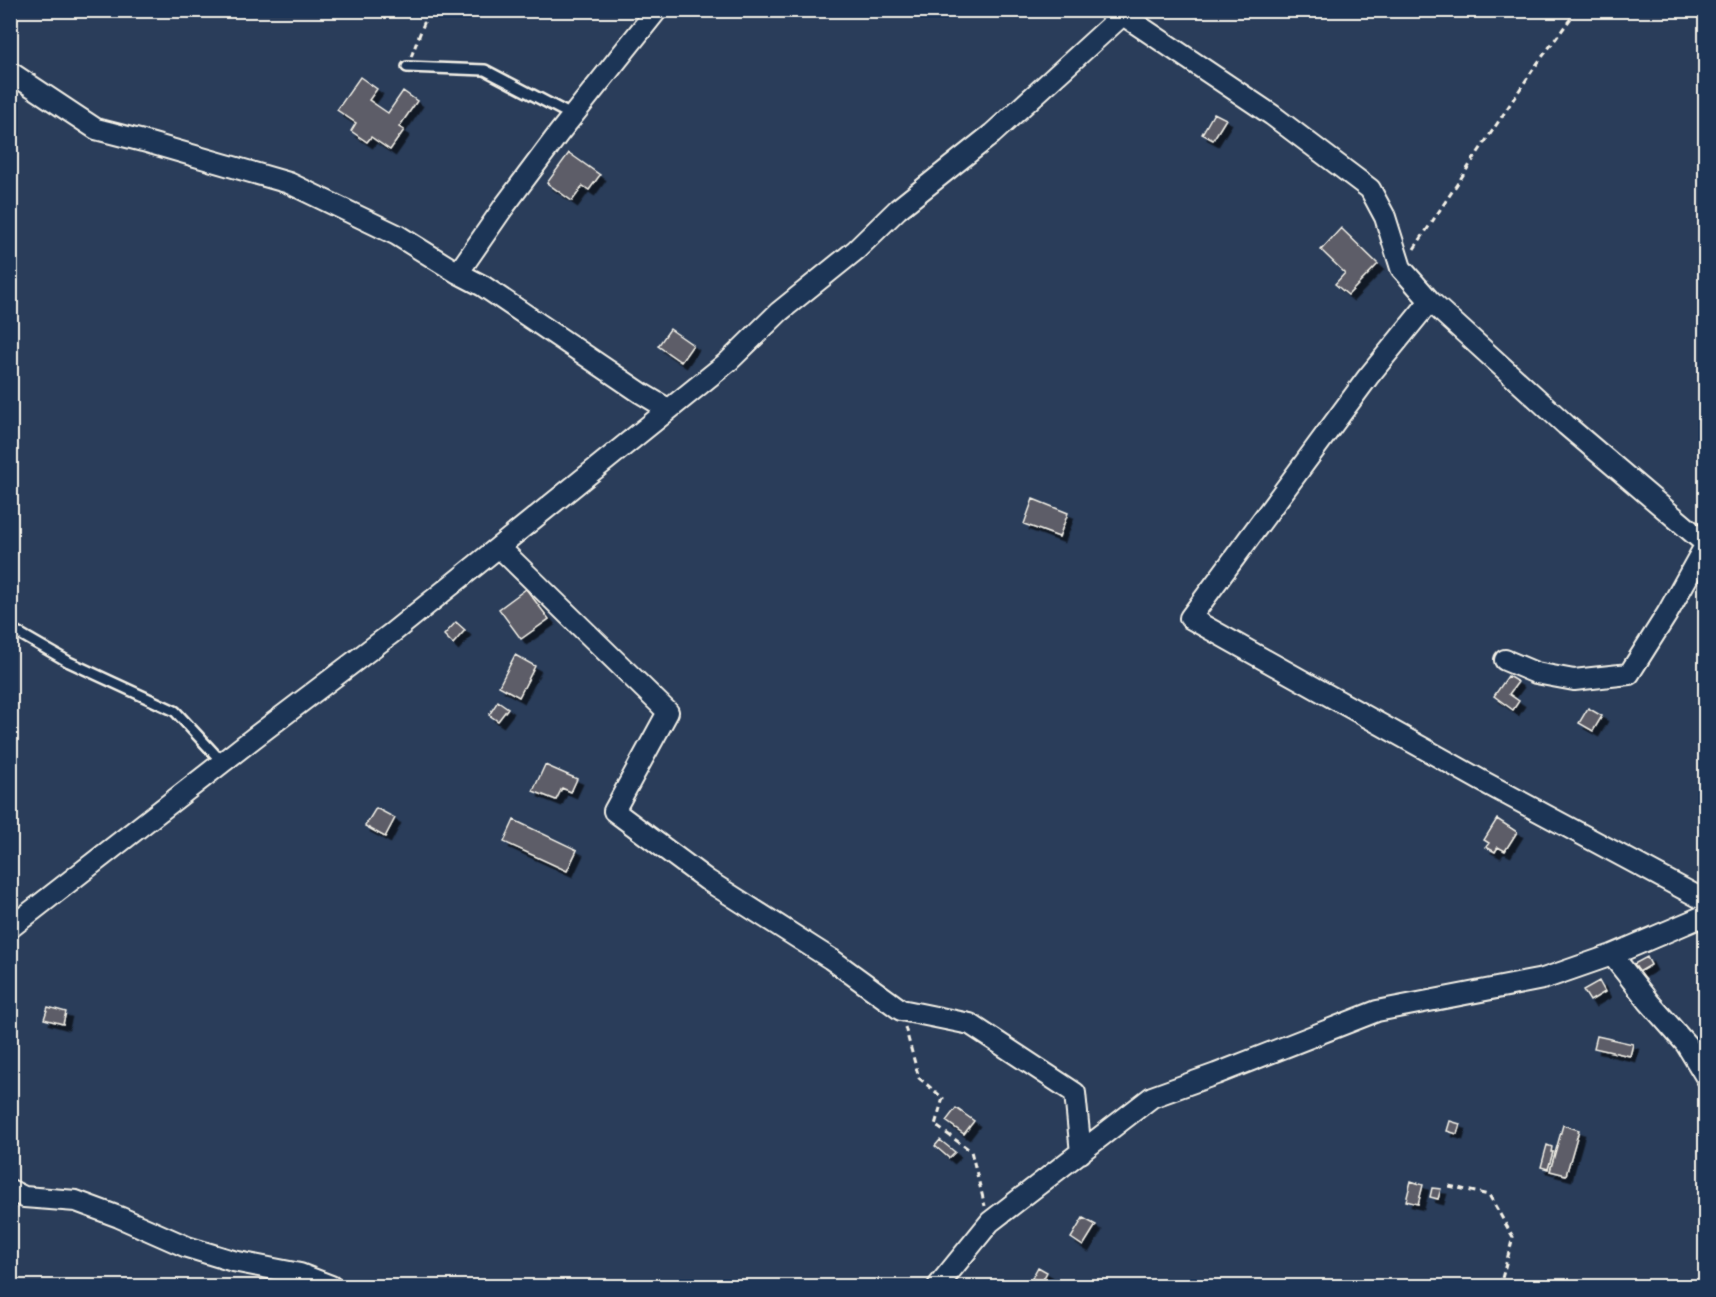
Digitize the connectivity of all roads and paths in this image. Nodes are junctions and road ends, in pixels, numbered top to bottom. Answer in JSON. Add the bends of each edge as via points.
{"nodes":[{"id":1,"x":429,"y":10,"type":"edge"},
{"id":2,"x":657,"y":10,"type":"edge"},
{"id":3,"x":1577,"y":10,"type":"edge"},
{"id":4,"x":1126,"y":13,"type":"edge"},
{"id":5,"x":407,"y":67,"type":"joint"},
{"id":6,"x":10,"y":72,"type":"edge"},
{"id":7,"x":573,"y":116,"type":"junction"},
{"id":8,"x":1401,"y":268,"type":"junction"},
{"id":9,"x":458,"y":273,"type":"junction"},
{"id":10,"x":1430,"y":301,"type":"junction"},
{"id":11,"x":668,"y":409,"type":"junction"},
{"id":12,"x":1706,"y":544,"type":"edge"},
{"id":13,"x":499,"y":547,"type":"junction"},
{"id":14,"x":10,"y":628,"type":"edge"},
{"id":15,"x":1505,"y":660,"type":"dead end"},
{"id":16,"x":223,"y":763,"type":"junction"},
{"id":17,"x":1706,"y":902,"type":"edge"},
{"id":18,"x":1706,"y":915,"type":"edge"},
{"id":19,"x":10,"y":928,"type":"edge"},
{"id":20,"x":1612,"y":955,"type":"junction"},
{"id":21,"x":901,"y":1011,"type":"junction"},
{"id":22,"x":1706,"y":1077,"type":"edge"},
{"id":23,"x":1081,"y":1153,"type":"junction"},
{"id":24,"x":1449,"y":1186,"type":"dead end"},
{"id":25,"x":10,"y":1190,"type":"edge"},
{"id":26,"x":990,"y":1222,"type":"junction"},
{"id":27,"x":331,"y":1287,"type":"edge"},
{"id":28,"x":938,"y":1287,"type":"edge"},
{"id":29,"x":1500,"y":1287,"type":"edge"}],
"edges":[{"from":1,"to":5,"type":"path"},
{"from":2,"to":7,"type":"street"},
{"from":3,"to":8,"type":"path"},
{"from":4,"to":8,"type":"street","via":[[1370,189],[1385,217]]},
{"from":4,"to":11,"type":"street","via":[[992,134],[898,209],[729,361]]},
{"from":5,"to":7,"type":"lane","via":[[485,70]]},
{"from":6,"to":9,"type":"street","via":[[96,129],[289,183],[397,235]]},
{"from":7,"to":9,"type":"street"},
{"from":8,"to":10,"type":"street"},
{"from":9,"to":11,"type":"street"},
{"from":10,"to":12,"type":"street","via":[[1566,425]]},
{"from":10,"to":17,"type":"street","via":[[1368,377],[1190,618]]},
{"from":11,"to":13,"type":"street"},
{"from":12,"to":15,"type":"street","via":[[1629,674],[1574,680],[1536,673]]},
{"from":13,"to":16,"type":"street"},
{"from":13,"to":21,"type":"street","via":[[668,712],[614,811],[707,880],[831,959]]},
{"from":14,"to":16,"type":"lane","via":[[69,663],[175,711]]},
{"from":16,"to":19,"type":"street"},
{"from":18,"to":20,"type":"street"},
{"from":20,"to":22,"type":"street","via":[[1686,1044]]},
{"from":20,"to":23,"type":"street","via":[[1543,980],[1377,1011],[1152,1097]]},
{"from":21,"to":23,"type":"street","via":[[970,1024],[1074,1093]]},
{"from":21,"to":26,"type":"path","via":[[920,1078],[943,1098],[935,1125],[970,1151]]},
{"from":23,"to":26,"type":"street"},
{"from":24,"to":29,"type":"path","via":[[1489,1194],[1513,1237]]},
{"from":25,"to":27,"type":"street","via":[[24,1197],[76,1201],[187,1247],[300,1274]]},
{"from":26,"to":28,"type":"street"}]}
